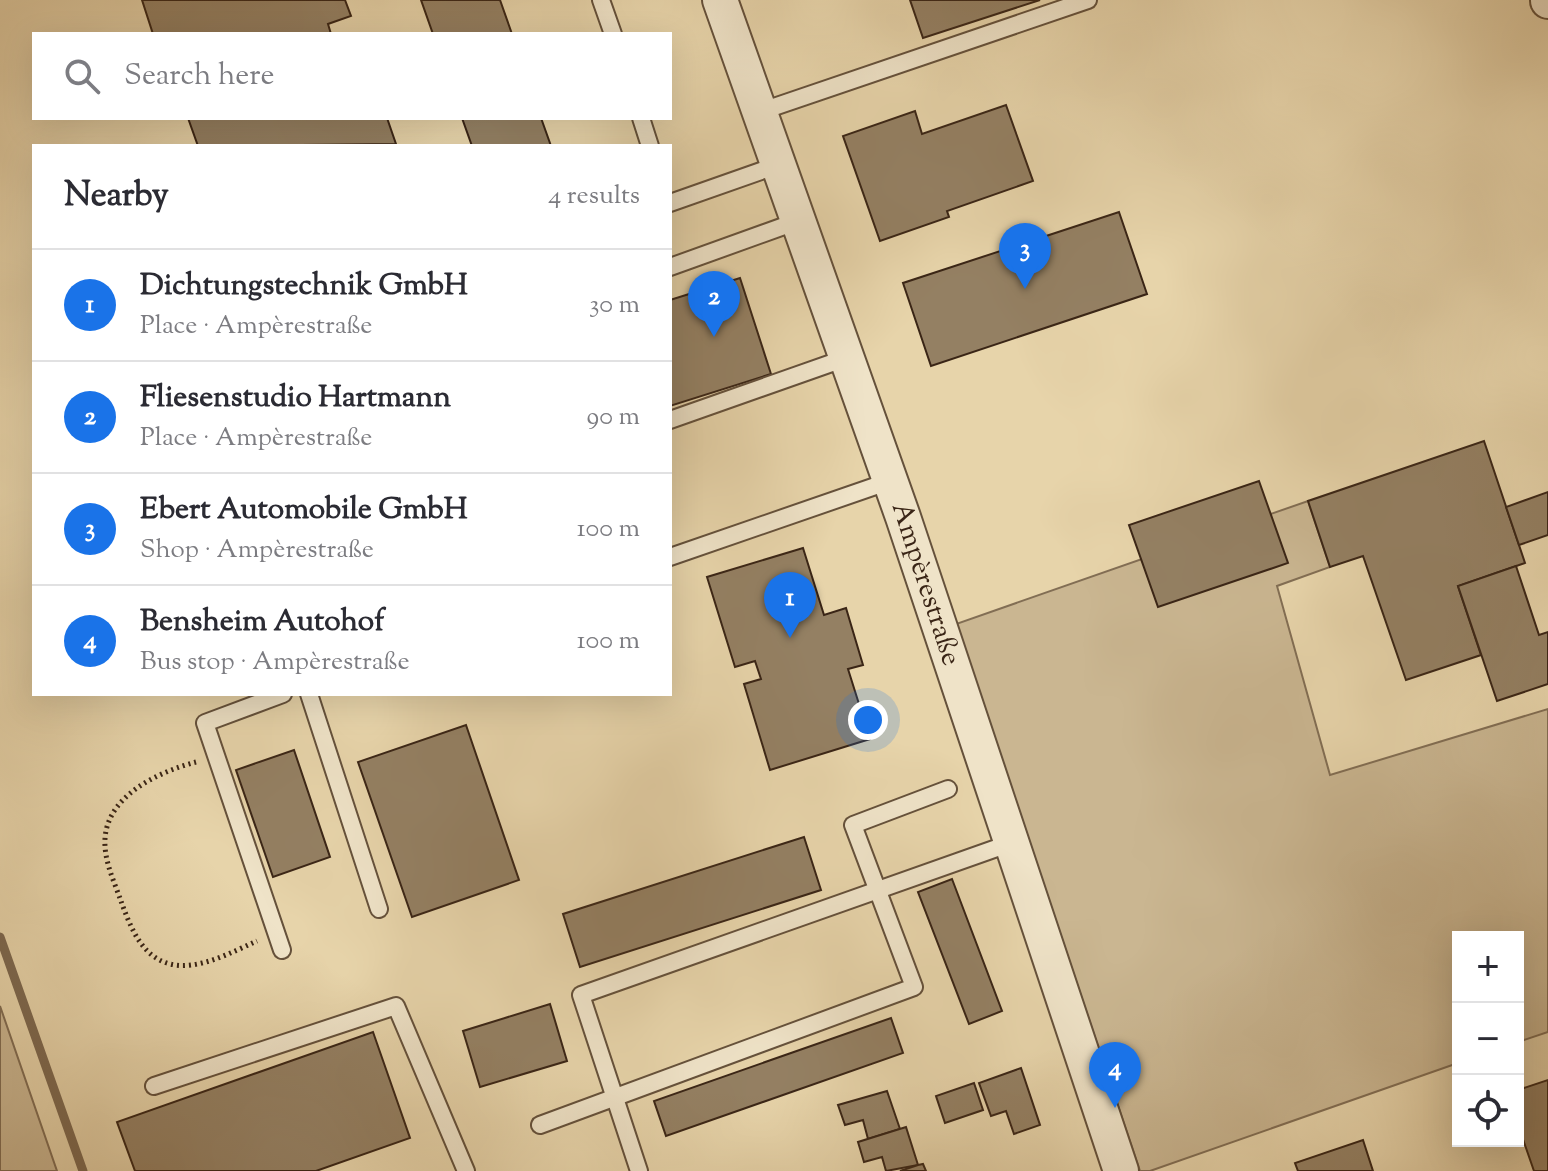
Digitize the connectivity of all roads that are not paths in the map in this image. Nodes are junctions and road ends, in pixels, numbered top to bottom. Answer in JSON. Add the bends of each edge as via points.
{"nodes":[{"id":1,"x":601,"y":0,"type":"edge"},
{"id":2,"x":720,"y":0,"type":"edge"},
{"id":3,"x":1088,"y":0,"type":"edge"},
{"id":4,"x":612,"y":32,"type":"edge"},
{"id":5,"x":759,"y":112,"type":"junction"},
{"id":6,"x":642,"y":120,"type":"edge"},
{"id":7,"x":649,"y":144,"type":"edge"},
{"id":8,"x":778,"y":165,"type":"junction"},
{"id":9,"x":672,"y":202,"type":"edge"},
{"id":10,"x":798,"y":221,"type":"junction"},
{"id":11,"x":672,"y":266,"type":"edge"},
{"id":12,"x":846,"y":358,"type":"junction"},
{"id":13,"x":672,"y":419,"type":"edge"},
{"id":14,"x":890,"y":481,"type":"junction"},
{"id":15,"x":672,"y":556,"type":"edge"},
{"id":16,"x":278,"y":696,"type":"edge"},
{"id":17,"x":310,"y":696,"type":"edge"},
{"id":18,"x":948,"y":789,"type":"dead end"},
{"id":19,"x":1011,"y":843,"type":"junction"},
{"id":20,"x":878,"y":889,"type":"junction"},
{"id":21,"x":379,"y":909,"type":"dead end"},
{"id":22,"x":282,"y":950,"type":"dead end"},
{"id":23,"x":154,"y":1086,"type":"dead end"},
{"id":24,"x":616,"y":1099,"type":"junction"},
{"id":25,"x":540,"y":1125,"type":"dead end"},
{"id":26,"x":466,"y":1171,"type":"edge"},
{"id":27,"x":639,"y":1171,"type":"edge"},
{"id":28,"x":1121,"y":1171,"type":"edge"}],
"edges":[{"from":1,"to":4,"type":"lane"},
{"from":2,"to":5,"type":"street","name":"Ampèrestraße"},
{"from":3,"to":5,"type":"lane"},
{"from":5,"to":8,"type":"street","name":"Ampèrestraße"},
{"from":6,"to":7,"type":"lane"},
{"from":8,"to":9,"type":"lane"},
{"from":8,"to":10,"type":"street","name":"Ampèrestraße"},
{"from":10,"to":11,"type":"lane"},
{"from":10,"to":12,"type":"street","name":"Ampèrestraße"},
{"from":12,"to":13,"type":"lane"},
{"from":12,"to":14,"type":"street","name":"Ampèrestraße"},
{"from":14,"to":15,"type":"lane"},
{"from":14,"to":19,"type":"street","name":"Ampèrestraße"},
{"from":16,"to":22,"type":"lane","via":[[205,723]]},
{"from":17,"to":21,"type":"lane"},
{"from":18,"to":20,"type":"lane","via":[[853,825]]},
{"from":19,"to":20,"type":"lane"},
{"from":19,"to":28,"type":"street","name":"Ampèrestraße"},
{"from":20,"to":24,"type":"lane","via":[[914,987]]},
{"from":20,"to":24,"type":"lane","via":[[581,995]]},
{"from":23,"to":26,"type":"lane","via":[[396,1006]]},
{"from":24,"to":25,"type":"lane"},
{"from":24,"to":27,"type":"lane"}]}
